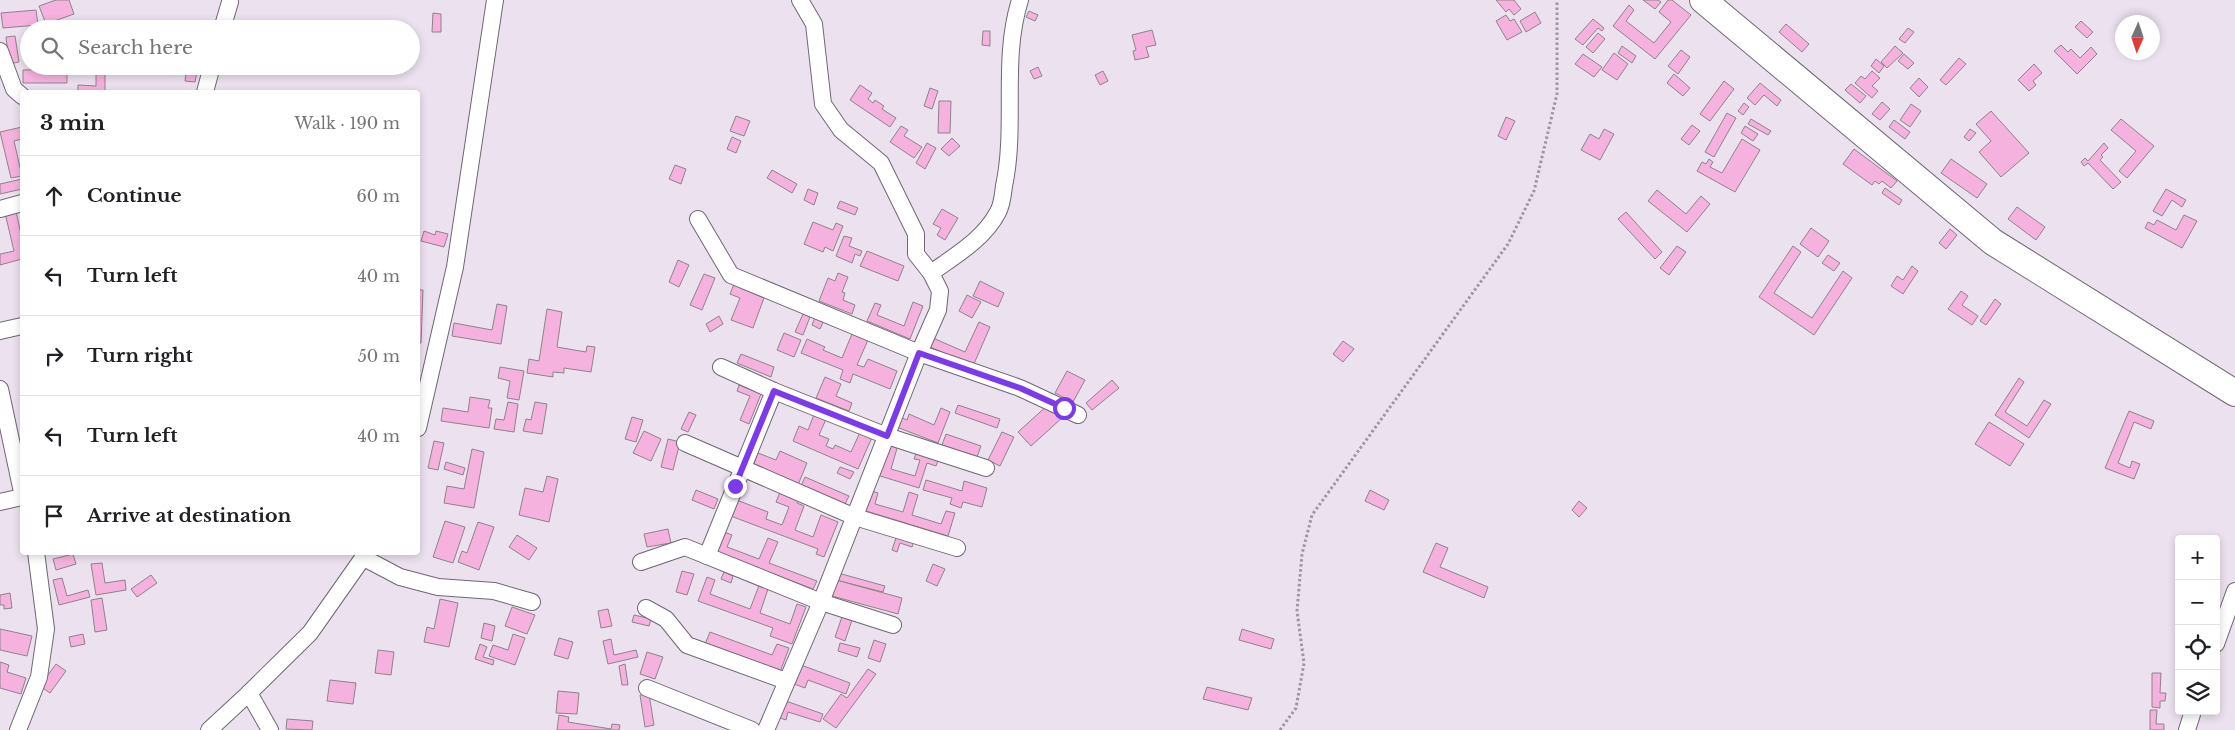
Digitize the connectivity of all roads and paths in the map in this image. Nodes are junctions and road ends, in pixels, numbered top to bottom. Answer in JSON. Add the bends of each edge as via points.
{"nodes":[{"id":1,"x":495,"y":0,"type":"edge"},
{"id":2,"x":800,"y":0,"type":"edge"},
{"id":3,"x":1020,"y":0,"type":"edge"},
{"id":4,"x":1557,"y":0,"type":"edge"},
{"id":5,"x":1703,"y":0,"type":"edge"},
{"id":6,"x":230,"y":2,"type":"dead end"},
{"id":7,"x":225,"y":20,"type":"edge"},
{"id":8,"x":0,"y":51,"type":"edge"},
{"id":9,"x":210,"y":75,"type":"edge"},
{"id":10,"x":206,"y":90,"type":"edge"},
{"id":11,"x":20,"y":94,"type":"edge"},
{"id":12,"x":20,"y":204,"type":"edge"},
{"id":13,"x":0,"y":209,"type":"edge"},
{"id":14,"x":698,"y":218,"type":"dead end"},
{"id":15,"x":931,"y":273,"type":"junction"},
{"id":16,"x":20,"y":326,"type":"edge"},
{"id":17,"x":0,"y":331,"type":"edge"},
{"id":18,"x":919,"y":353,"type":"junction"},
{"id":19,"x":721,"y":367,"type":"dead end"},
{"id":20,"x":0,"y":389,"type":"edge"},
{"id":21,"x":774,"y":391,"type":"junction"},
{"id":22,"x":2235,"y":393,"type":"edge"},
{"id":23,"x":1078,"y":415,"type":"dead end"},
{"id":24,"x":420,"y":419,"type":"edge"},
{"id":25,"x":887,"y":436,"type":"junction"},
{"id":26,"x":685,"y":443,"type":"dead end"},
{"id":27,"x":18,"y":445,"type":"edge"},
{"id":28,"x":20,"y":468,"type":"edge"},
{"id":29,"x":986,"y":468,"type":"dead end"},
{"id":30,"x":742,"y":469,"type":"junction"},
{"id":31,"x":20,"y":497,"type":"edge"},
{"id":32,"x":0,"y":502,"type":"edge"},
{"id":33,"x":855,"y":517,"type":"junction"},
{"id":34,"x":957,"y":548,"type":"dead end"},
{"id":35,"x":38,"y":555,"type":"edge"},
{"id":36,"x":365,"y":555,"type":"edge"},
{"id":37,"x":706,"y":556,"type":"junction"},
{"id":38,"x":641,"y":562,"type":"dead end"},
{"id":39,"x":2235,"y":591,"type":"edge"},
{"id":40,"x":532,"y":602,"type":"dead end"},
{"id":41,"x":821,"y":602,"type":"junction"},
{"id":42,"x":646,"y":608,"type":"dead end"},
{"id":43,"x":893,"y":626,"type":"dead end"},
{"id":44,"x":2220,"y":633,"type":"edge"},
{"id":45,"x":786,"y":682,"type":"junction"},
{"id":46,"x":647,"y":688,"type":"dead end"},
{"id":47,"x":249,"y":694,"type":"junction"},
{"id":48,"x":2192,"y":715,"type":"edge"},
{"id":49,"x":18,"y":730,"type":"edge"},
{"id":50,"x":210,"y":730,"type":"edge"},
{"id":51,"x":270,"y":730,"type":"edge"},
{"id":52,"x":752,"y":730,"type":"edge"},
{"id":53,"x":766,"y":730,"type":"edge"},
{"id":54,"x":1280,"y":730,"type":"edge"},
{"id":55,"x":2186,"y":730,"type":"edge"}],
"edges":[{"from":1,"to":24,"type":"street","via":[[455,266]]},
{"from":2,"to":15,"type":"street","via":[[814,24],[823,104],[841,130],[881,164],[916,234],[916,254]]},
{"from":3,"to":15,"type":"street","via":[[1010,66],[1009,164],[999,211],[974,242]]},
{"from":4,"to":54,"type":"path","via":[[1557,94],[1534,191],[1508,244],[1312,516],[1302,554],[1297,611],[1304,663],[1296,708]]},
{"from":5,"to":22,"type":"main road","via":[[1993,242]]},
{"from":6,"to":7,"type":"street"},
{"from":8,"to":11,"type":"street","via":[[14,89]]},
{"from":9,"to":10,"type":"street"},
{"from":12,"to":13,"type":"street"},
{"from":14,"to":18,"type":"street","via":[[731,275]]},
{"from":15,"to":18,"type":"street","via":[[940,291],[938,310]]},
{"from":16,"to":17,"type":"street"},
{"from":18,"to":23,"type":"street","via":[[1020,388]]},
{"from":18,"to":25,"type":"street"},
{"from":19,"to":21,"type":"street"},
{"from":20,"to":27,"type":"street"},
{"from":21,"to":25,"type":"street"},
{"from":21,"to":30,"type":"street"},
{"from":25,"to":29,"type":"street"},
{"from":25,"to":33,"type":"street"},
{"from":26,"to":30,"type":"street"},
{"from":27,"to":28,"type":"street"},
{"from":30,"to":33,"type":"street"},
{"from":30,"to":37,"type":"street"},
{"from":31,"to":32,"type":"street"},
{"from":33,"to":34,"type":"street"},
{"from":33,"to":41,"type":"street"},
{"from":35,"to":49,"type":"street","via":[[46,630],[39,677]]},
{"from":36,"to":40,"type":"street","via":[[400,576],[438,587],[494,591]]},
{"from":36,"to":47,"type":"street","via":[[310,633]]},
{"from":37,"to":38,"type":"street","via":[[685,547]]},
{"from":37,"to":41,"type":"street"},
{"from":39,"to":44,"type":"street"},
{"from":41,"to":43,"type":"street"},
{"from":41,"to":45,"type":"street"},
{"from":42,"to":45,"type":"street","via":[[666,619],[687,645]]},
{"from":45,"to":53,"type":"street"},
{"from":46,"to":52,"type":"street"},
{"from":47,"to":50,"type":"street"},
{"from":47,"to":51,"type":"street"},
{"from":48,"to":55,"type":"street"}]}
